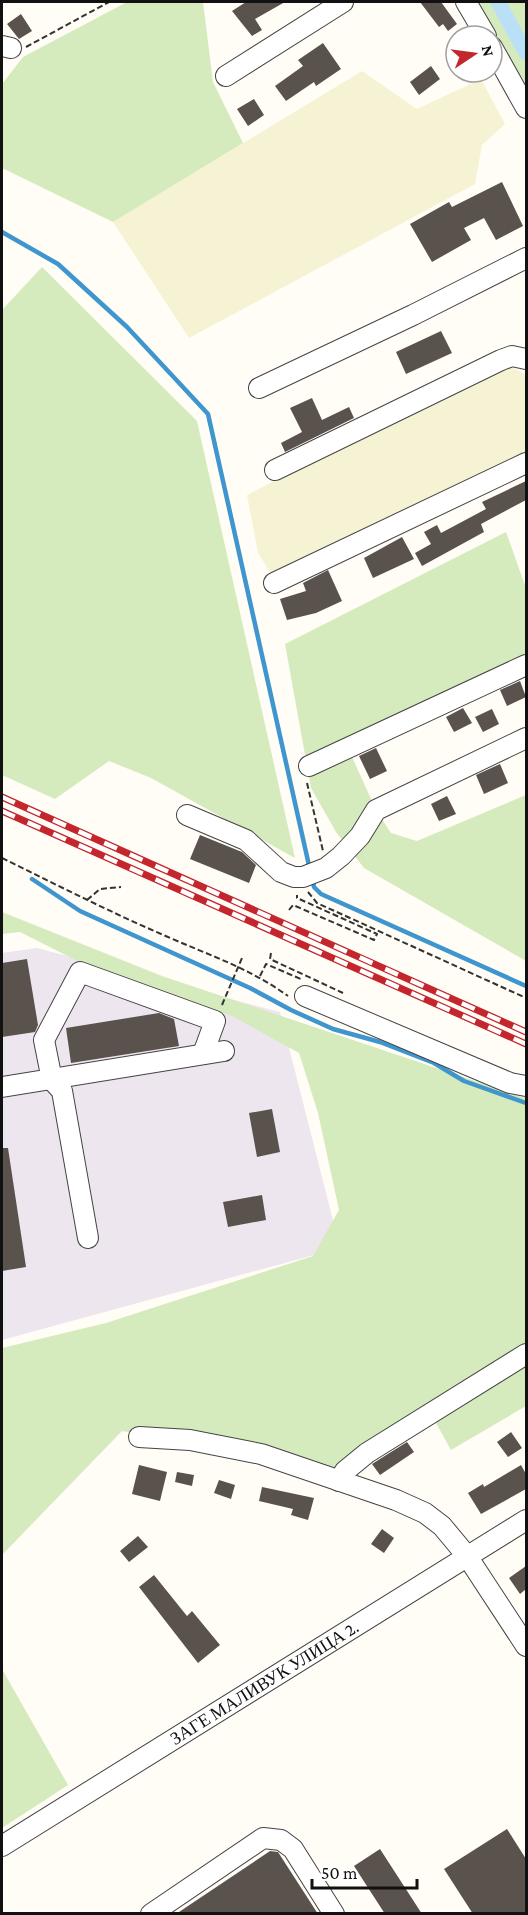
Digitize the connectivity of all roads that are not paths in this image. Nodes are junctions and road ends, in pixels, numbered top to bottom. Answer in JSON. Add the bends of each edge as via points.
{"nodes":[{"id":1,"x":343,"y":2,"type":"edge"},
{"id":2,"x":466,"y":2,"type":"edge"},
{"id":3,"x":479,"y":24,"type":"edge"},
{"id":4,"x":504,"y":69,"type":"edge"},
{"id":5,"x":226,"y":76,"type":"dead end"},
{"id":6,"x":526,"y":108,"type":"edge"},
{"id":7,"x":526,"y":258,"type":"edge"},
{"id":8,"x":526,"y":359,"type":"edge"},
{"id":9,"x":260,"y":388,"type":"dead end"},
{"id":10,"x":526,"y":464,"type":"edge"},
{"id":11,"x":275,"y":470,"type":"dead end"},
{"id":12,"x":274,"y":583,"type":"dead end"},
{"id":13,"x":526,"y":664,"type":"edge"},
{"id":14,"x":526,"y":738,"type":"edge"},
{"id":15,"x":309,"y":766,"type":"road end"},
{"id":16,"x":187,"y":814,"type":"dead end"},
{"id":17,"x":305,"y":996,"type":"road end"},
{"id":18,"x":224,"y":1051,"type":"dead end"},
{"id":19,"x":203,"y":1054,"type":"junction"},
{"id":20,"x":52,"y":1080,"type":"junction"},
{"id":21,"x":526,"y":1086,"type":"edge"},
{"id":22,"x":2,"y":1087,"type":"edge"},
{"id":23,"x":88,"y":1238,"type":"dead end"},
{"id":24,"x":526,"y":1354,"type":"edge"},
{"id":25,"x":139,"y":1437,"type":"dead end"},
{"id":26,"x":339,"y":1481,"type":"junction"},
{"id":27,"x":526,"y":1520,"type":"edge"},
{"id":28,"x":467,"y":1556,"type":"junction"},
{"id":29,"x":526,"y":1646,"type":"edge"},
{"id":30,"x":2,"y":1846,"type":"edge"},
{"id":31,"x":151,"y":1914,"type":"edge"},
{"id":32,"x":334,"y":1914,"type":"edge"}],
"edges":[{"from":1,"to":5,"type":"street"},
{"from":2,"to":3,"type":"street"},
{"from":4,"to":6,"type":"street"},
{"from":7,"to":9,"type":"street"},
{"from":8,"to":11,"type":"street","via":[[512,356],[501,360]]},
{"from":10,"to":12,"type":"street"},
{"from":13,"to":15,"type":"street"},
{"from":14,"to":16,"type":"street","via":[[376,810],[360,836],[311,873],[281,872],[246,840]]},
{"from":17,"to":21,"type":"street","via":[[510,1083]]},
{"from":18,"to":19,"type":"street"},
{"from":19,"to":20,"type":"street"},
{"from":19,"to":20,"type":"street","via":[[215,1021],[80,972],[44,1040]]},
{"from":20,"to":22,"type":"street"},
{"from":20,"to":23,"type":"street","via":[[62,1091]]},
{"from":24,"to":26,"type":"street","via":[[367,1453]]},
{"from":25,"to":26,"type":"street","via":[[190,1440],[261,1454]]},
{"from":26,"to":28,"type":"street","via":[[425,1513],[442,1526]]},
{"from":27,"to":28,"type":"street","name":"ЗАГЕ МАЛИВУК УЛИЦА 2."},
{"from":28,"to":29,"type":"street"},
{"from":28,"to":30,"type":"street","name":"ЗАГЕ МАЛИВУК УЛИЦА 2."},
{"from":31,"to":32,"type":"street","via":[[263,1838],[281,1840],[293,1849]]}]}
